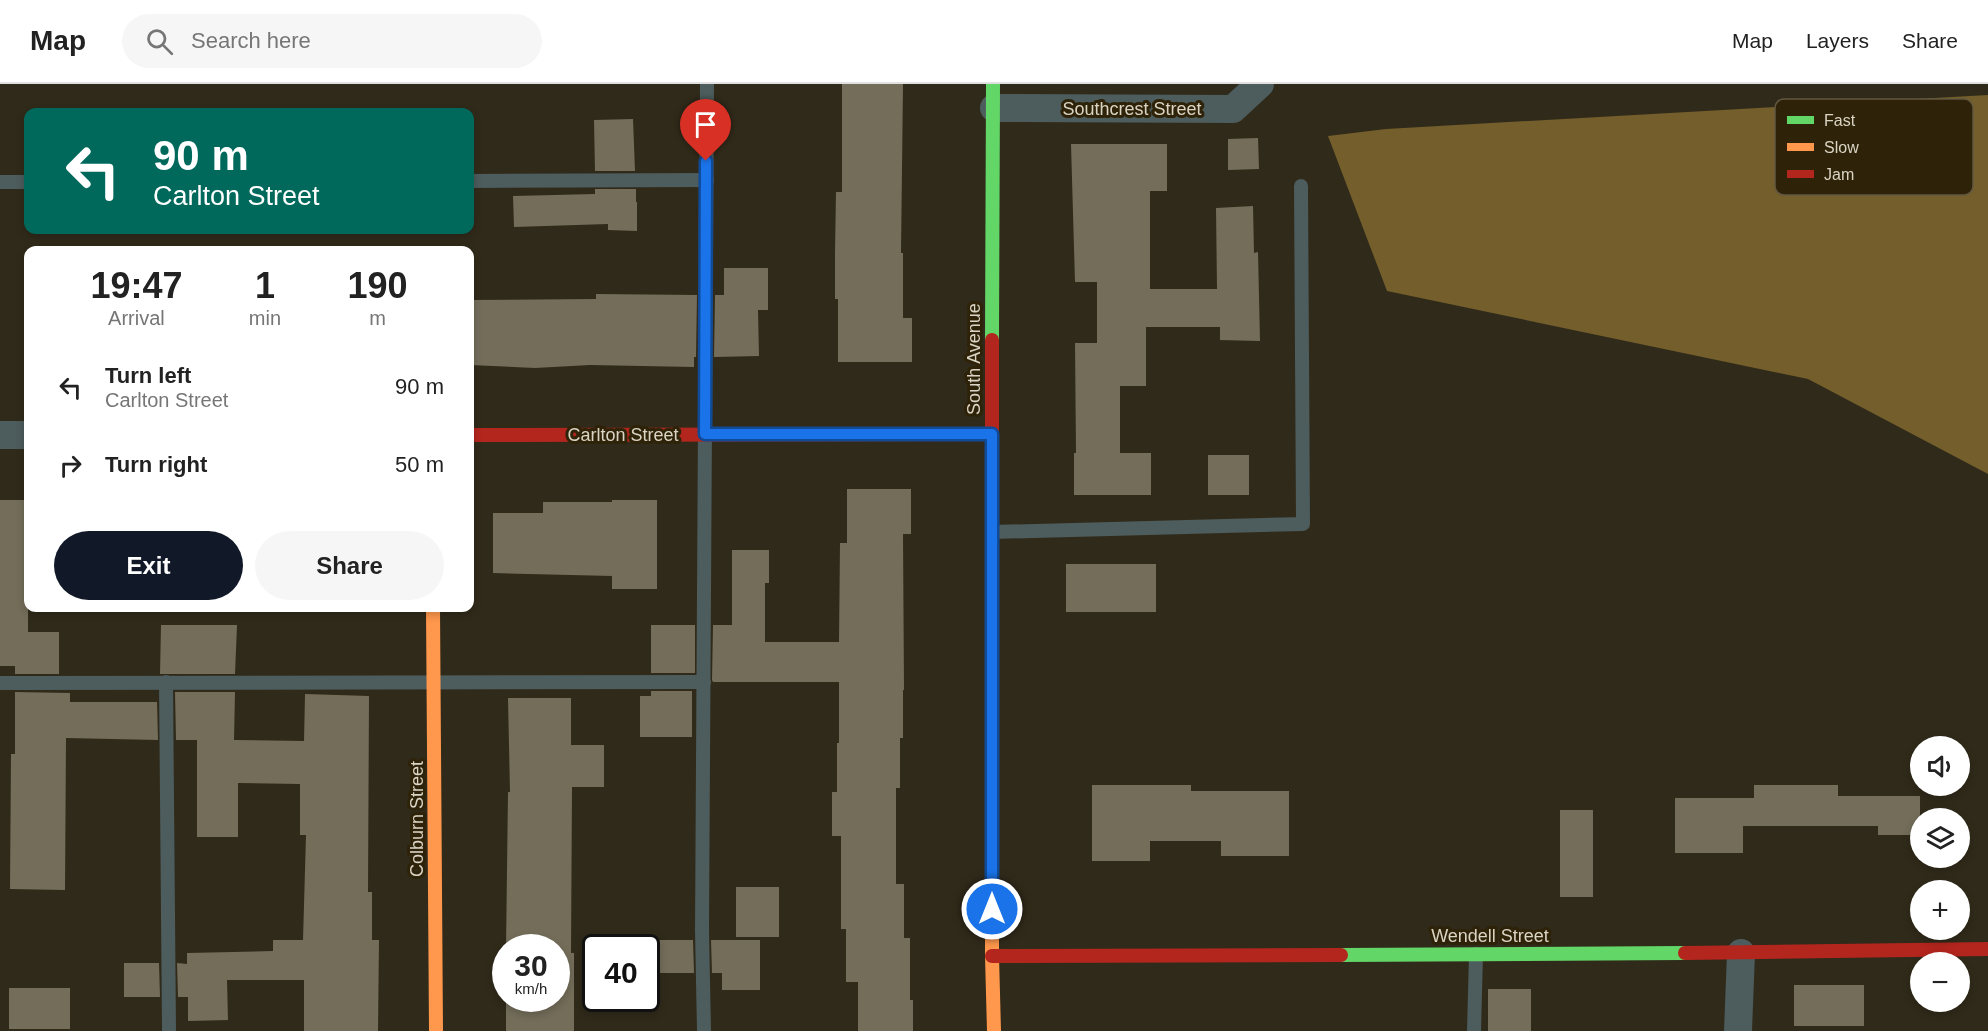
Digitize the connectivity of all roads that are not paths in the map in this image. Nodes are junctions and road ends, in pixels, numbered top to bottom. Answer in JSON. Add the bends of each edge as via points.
{"nodes":[{"id":1,"x":706,"y":84,"type":"edge"},
{"id":2,"x":1260,"y":84,"type":"edge"},
{"id":3,"x":994,"y":96,"type":"edge"},
{"id":4,"x":706,"y":180,"type":"junction"},
{"id":5,"x":474,"y":181,"type":"edge"},
{"id":6,"x":0,"y":182,"type":"edge"},
{"id":7,"x":24,"y":182,"type":"edge"},
{"id":8,"x":1301,"y":186,"type":"dead end"},
{"id":9,"x":705,"y":434,"type":"junction"},
{"id":10,"x":992,"y":434,"type":"junction"},
{"id":11,"x":0,"y":435,"type":"edge"},
{"id":12,"x":24,"y":435,"type":"edge"},
{"id":13,"x":474,"y":435,"type":"edge"},
{"id":14,"x":992,"y":532,"type":"junction"},
{"id":15,"x":434,"y":612,"type":"edge"},
{"id":16,"x":166,"y":682,"type":"junction"},
{"id":17,"x":434,"y":682,"type":"junction"},
{"id":18,"x":704,"y":682,"type":"junction"},
{"id":19,"x":0,"y":683,"type":"edge"},
{"id":20,"x":1988,"y":949,"type":"edge"},
{"id":21,"x":1741,"y":953,"type":"junction"},
{"id":22,"x":1476,"y":954,"type":"junction"},
{"id":23,"x":993,"y":956,"type":"junction"},
{"id":24,"x":169,"y":1031,"type":"edge"},
{"id":25,"x":436,"y":1031,"type":"edge"},
{"id":26,"x":704,"y":1031,"type":"edge"},
{"id":27,"x":994,"y":1031,"type":"edge"},
{"id":28,"x":1474,"y":1031,"type":"edge"},
{"id":29,"x":1738,"y":1031,"type":"edge"}],
"edges":[{"from":1,"to":4,"type":"lane"},
{"from":2,"to":3,"type":"street","name":"Southcrest Street","via":[[1233,110]]},
{"from":3,"to":10,"type":"street","name":"South Avenue"},
{"from":4,"to":5,"type":"lane"},
{"from":4,"to":9,"type":"lane"},
{"from":6,"to":7,"type":"lane"},
{"from":8,"to":14,"type":"lane","via":[[1304,524]]},
{"from":9,"to":10,"type":"street","name":"Carlton Street"},
{"from":9,"to":13,"type":"street","name":"Carlton Street"},
{"from":9,"to":18,"type":"lane"},
{"from":10,"to":14,"type":"street","name":"South Avenue"},
{"from":11,"to":12,"type":"street"},
{"from":14,"to":23,"type":"street","name":"South Avenue"},
{"from":15,"to":17,"type":"street","name":"Colburn Street"},
{"from":16,"to":17,"type":"lane"},
{"from":16,"to":19,"type":"lane"},
{"from":16,"to":24,"type":"lane"},
{"from":17,"to":18,"type":"lane"},
{"from":17,"to":25,"type":"street","name":"Colburn Street"},
{"from":18,"to":26,"type":"lane"},
{"from":20,"to":21,"type":"street","name":"Wendell Street"},
{"from":21,"to":22,"type":"street","name":"Wendell Street"},
{"from":21,"to":29,"type":"street"},
{"from":22,"to":23,"type":"street","name":"Wendell Street"},
{"from":22,"to":28,"type":"lane"},
{"from":23,"to":27,"type":"street","name":"South Avenue"}]}
